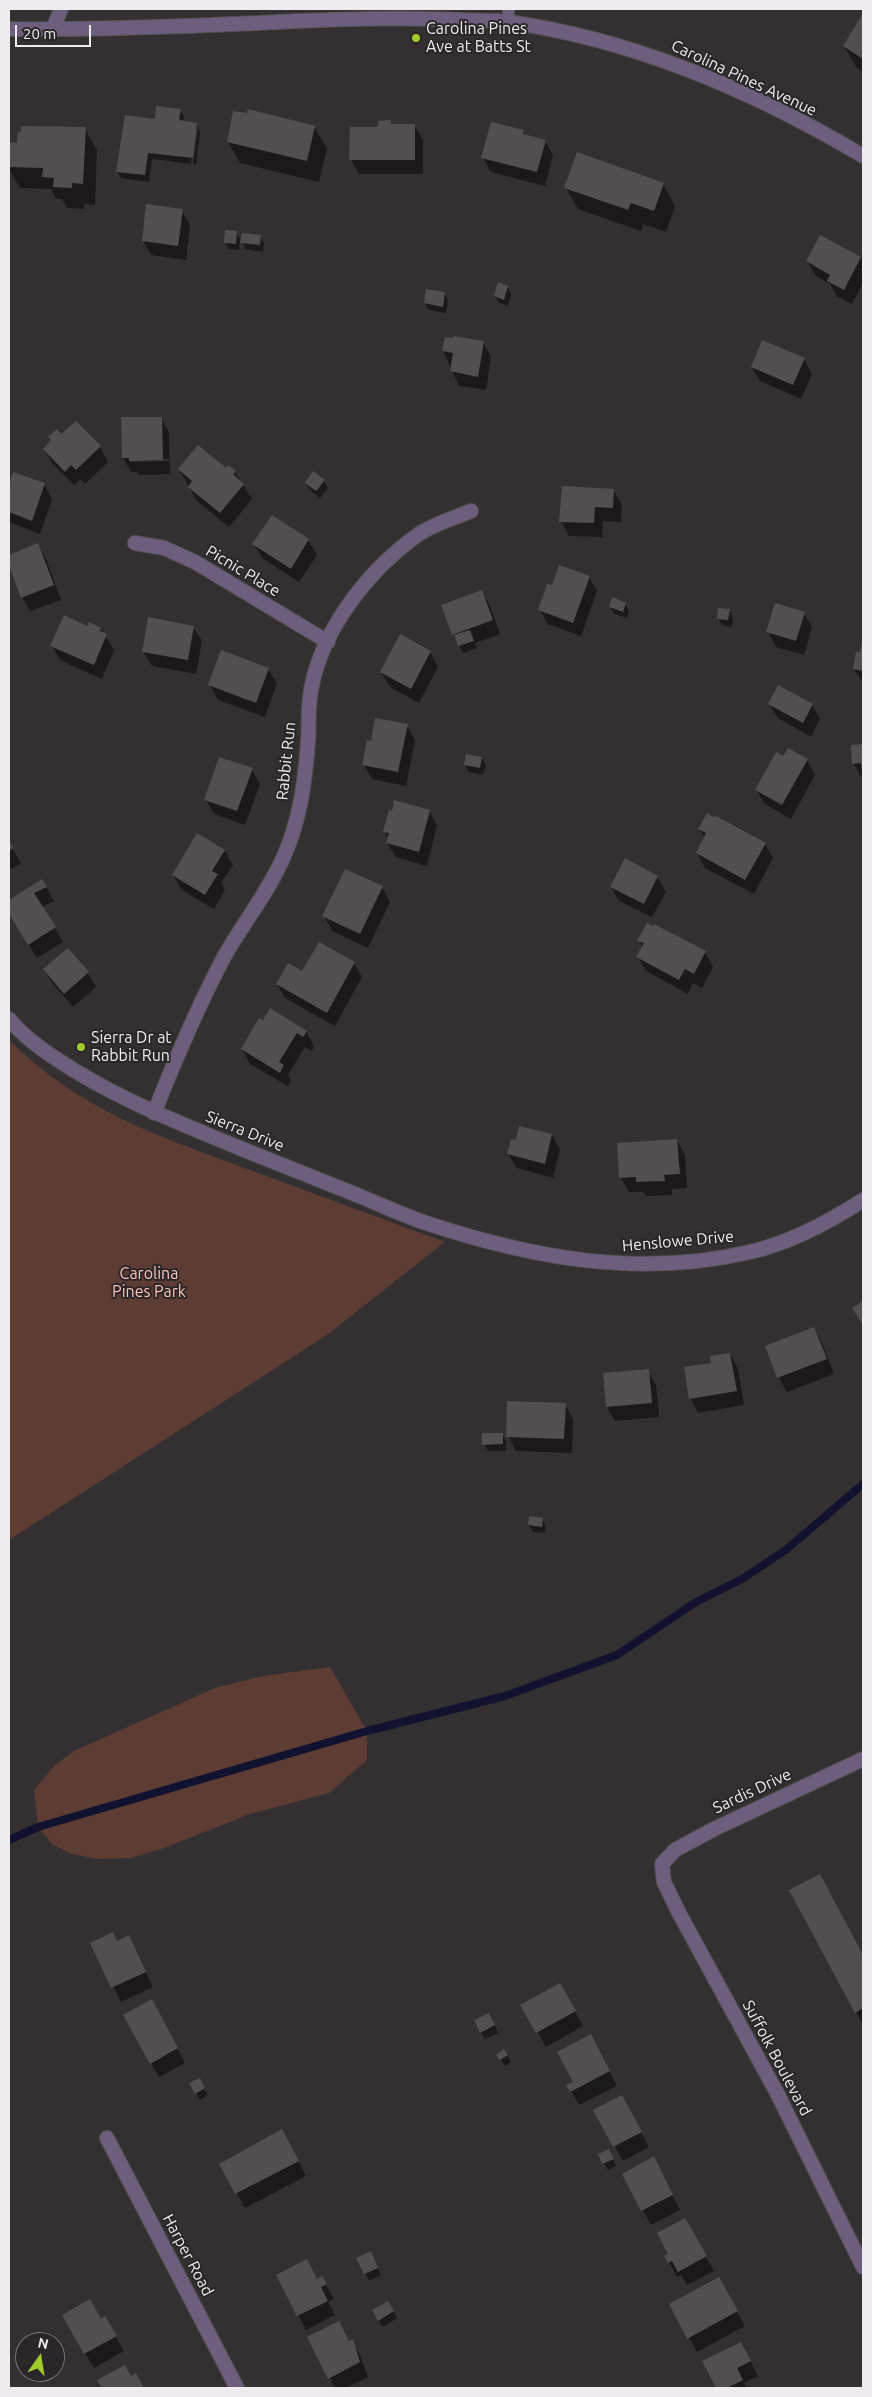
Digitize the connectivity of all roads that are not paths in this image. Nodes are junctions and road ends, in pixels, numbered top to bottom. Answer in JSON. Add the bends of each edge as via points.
{"nodes":[{"id":1,"x":61,"y":9,"type":"edge"},
{"id":2,"x":508,"y":15,"type":"edge"},
{"id":3,"x":9,"y":29,"type":"edge"},
{"id":4,"x":53,"y":29,"type":"junction"},
{"id":5,"x":863,"y":156,"type":"edge"},
{"id":6,"x":471,"y":511,"type":"dead end"},
{"id":7,"x":135,"y":543,"type":"dead end"},
{"id":8,"x":328,"y":642,"type":"junction"},
{"id":9,"x":9,"y":1018,"type":"edge"},
{"id":10,"x":154,"y":1113,"type":"junction"},
{"id":11,"x":863,"y":1200,"type":"edge"},
{"id":12,"x":486,"y":1242,"type":"joint"},
{"id":13,"x":863,"y":1759,"type":"edge"},
{"id":14,"x":662,"y":1864,"type":"joint"},
{"id":15,"x":107,"y":2138,"type":"dead end"},
{"id":16,"x":863,"y":2267,"type":"edge"},
{"id":17,"x":237,"y":2388,"type":"edge"}],
"edges":[{"from":1,"to":4,"type":"street"},
{"from":2,"to":4,"type":"street","name":"Carolina Pines Avenue"},
{"from":2,"to":5,"type":"street","name":"Carolina Pines Avenue","via":[[659,58],[704,75]]},
{"from":3,"to":4,"type":"street","name":"Carolina Pines Avenue"},
{"from":6,"to":8,"type":"street","name":"Rabbit Run","via":[[421,533],[383,564],[348,604]]},
{"from":7,"to":8,"type":"street","name":"Picnic Place","via":[[164,548],[195,562]]},
{"from":8,"to":10,"type":"street","name":"Rabbit Run","via":[[310,696],[304,789],[288,847],[192,1020]]},
{"from":9,"to":10,"type":"street","name":"Sierra Drive","via":[[43,1050],[95,1084]]},
{"from":10,"to":12,"type":"street","name":"Sierra Drive","via":[[424,1223]]},
{"from":11,"to":12,"type":"street","name":"Henslowe Drive","via":[[797,1236],[751,1252],[711,1259],[633,1265],[594,1263]]},
{"from":13,"to":14,"type":"street","name":"Sardis Drive","via":[[714,1829],[675,1850]]},
{"from":14,"to":16,"type":"street","name":"Suffolk Boulevard","via":[[664,1882],[679,1913],[777,2093]]},
{"from":15,"to":17,"type":"street","name":"Harper Road"}]}
